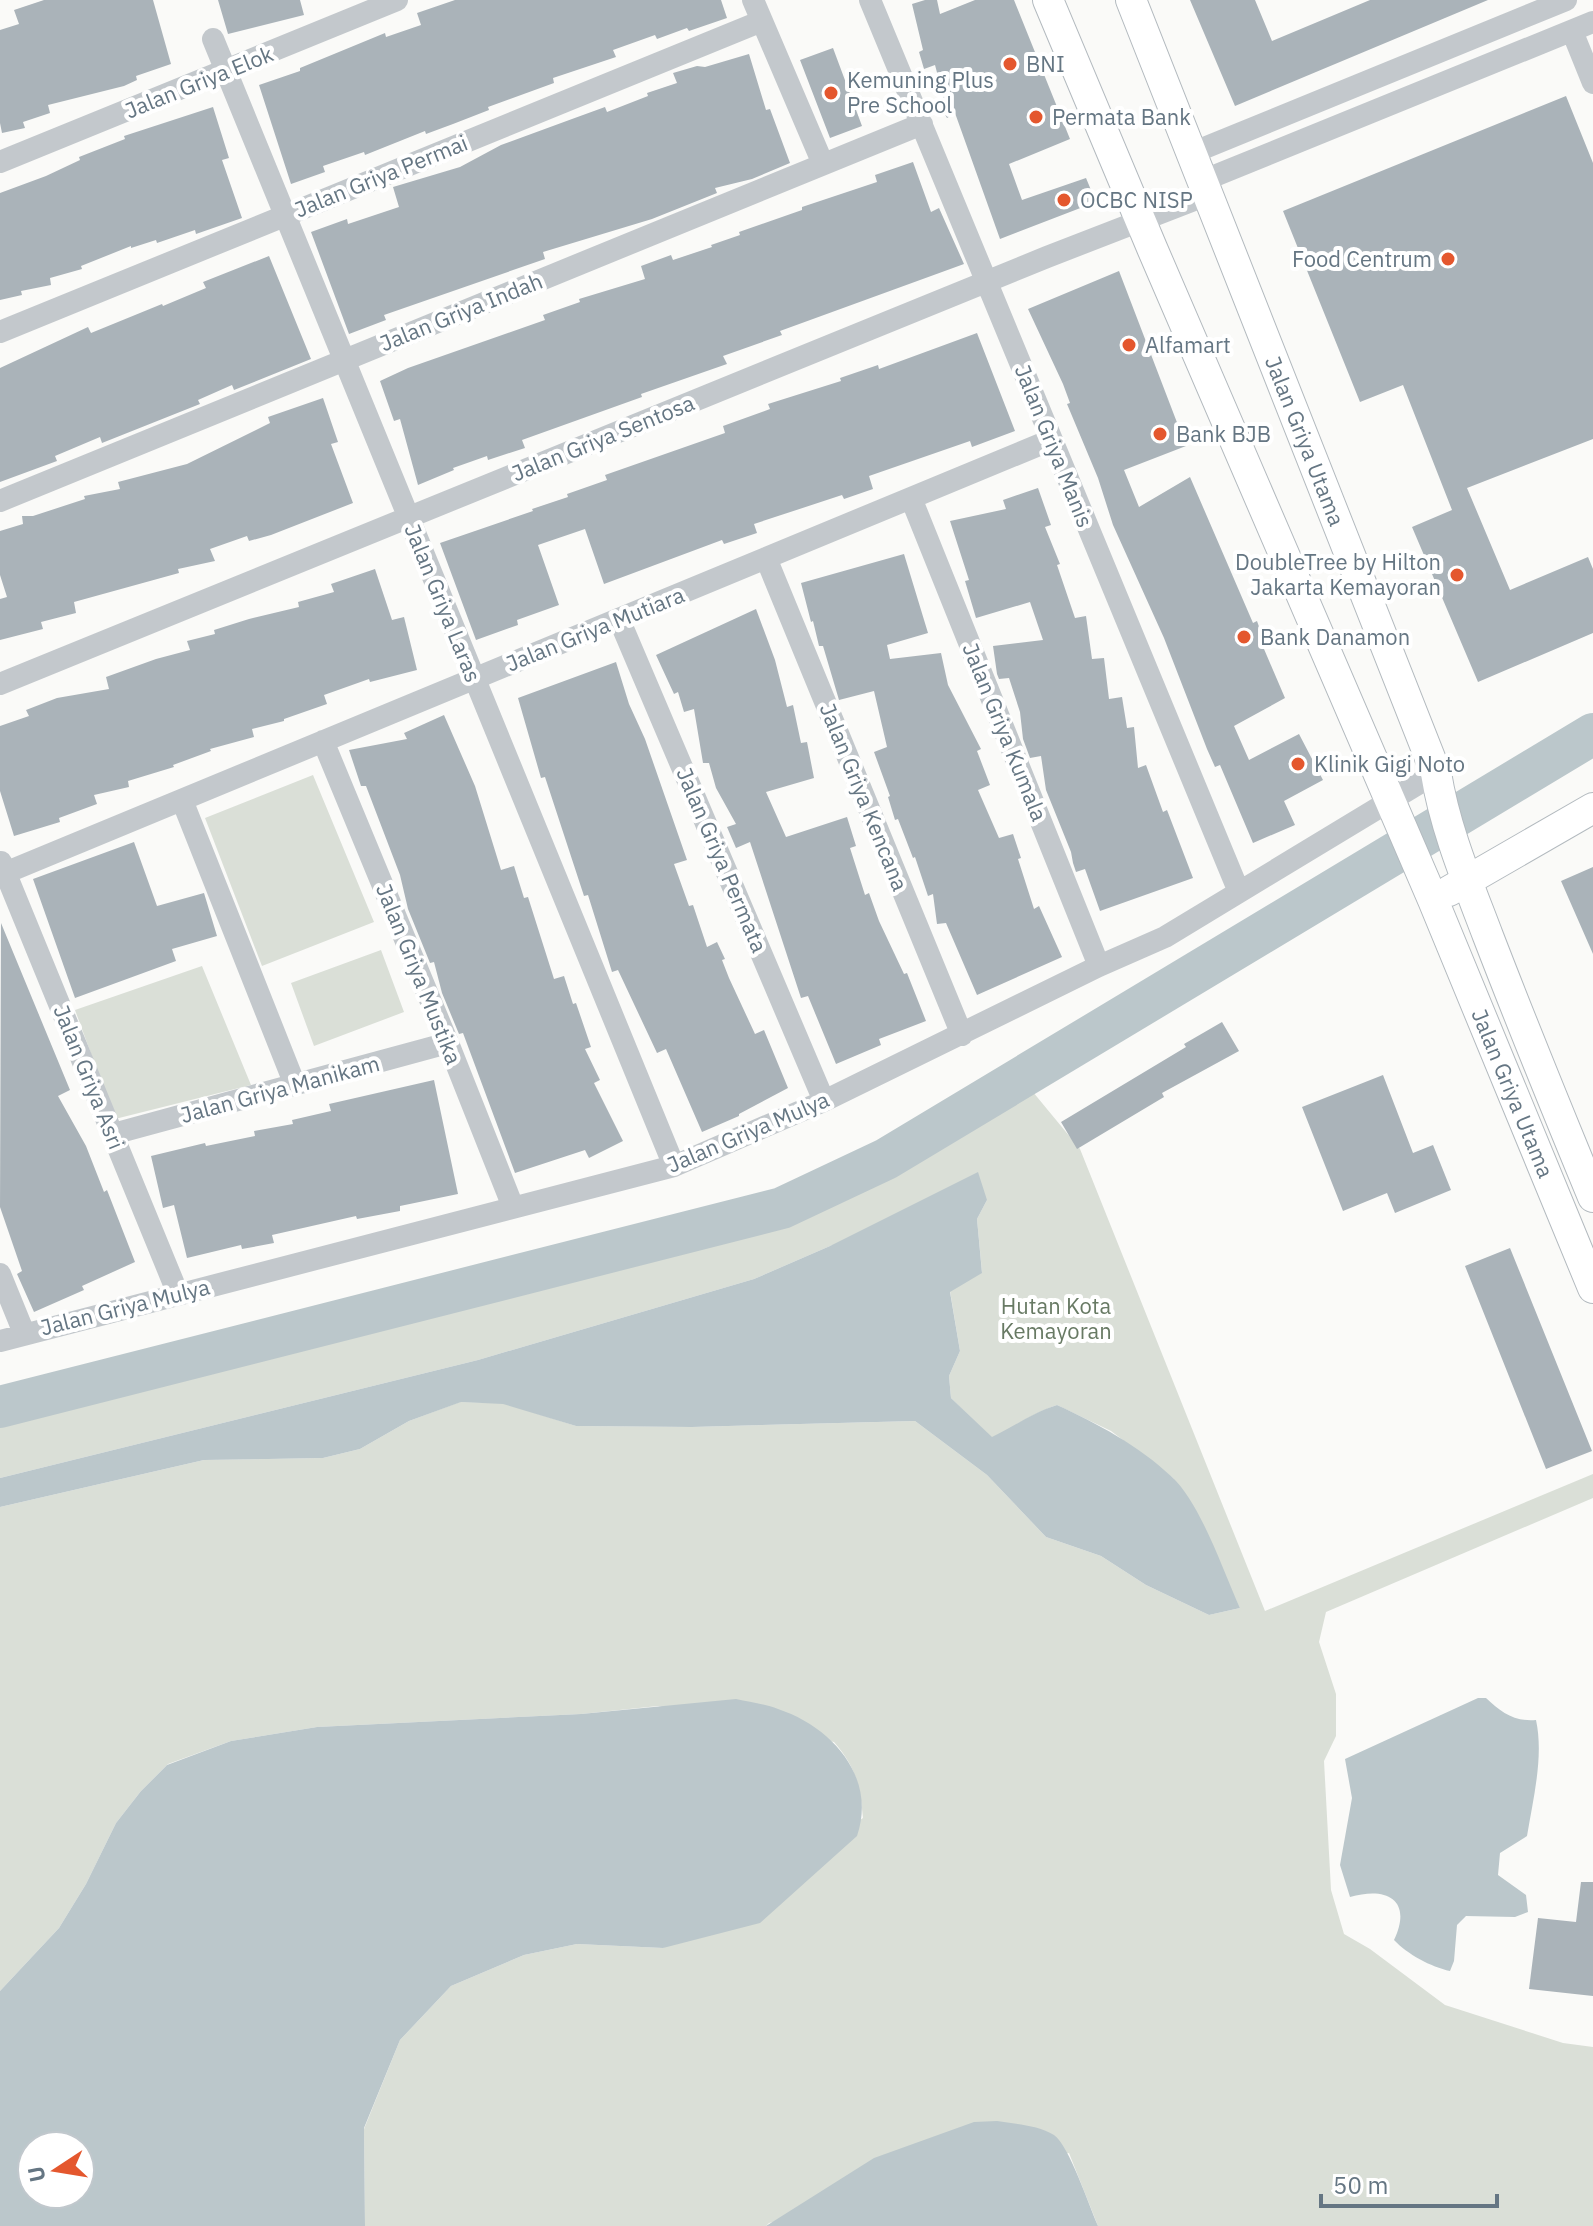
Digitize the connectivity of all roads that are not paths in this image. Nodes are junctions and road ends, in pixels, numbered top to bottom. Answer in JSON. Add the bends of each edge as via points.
{"nodes":[{"id":1,"x":397,"y":0,"type":"edge"},
{"id":2,"x":870,"y":0,"type":"edge"},
{"id":3,"x":1048,"y":0,"type":"edge"},
{"id":4,"x":1131,"y":0,"type":"edge"},
{"id":5,"x":1566,"y":0,"type":"edge"},
{"id":6,"x":758,"y":10,"type":"edge"},
{"id":7,"x":1583,"y":26,"type":"edge"},
{"id":8,"x":213,"y":39,"type":"dead end"},
{"id":9,"x":226,"y":71,"type":"junction"},
{"id":10,"x":1593,"y":83,"type":"edge"},
{"id":11,"x":922,"y":124,"type":"junction"},
{"id":12,"x":1192,"y":153,"type":"junction"},
{"id":13,"x":0,"y":162,"type":"edge"},
{"id":14,"x":823,"y":164,"type":"junction"},
{"id":15,"x":1205,"y":188,"type":"junction"},
{"id":16,"x":285,"y":216,"type":"junction"},
{"id":17,"x":1140,"y":222,"type":"junction"},
{"id":18,"x":986,"y":282,"type":"junction"},
{"id":19,"x":0,"y":332,"type":"edge"},
{"id":20,"x":344,"y":360,"type":"junction"},
{"id":21,"x":1051,"y":440,"type":"junction"},
{"id":22,"x":911,"y":498,"type":"junction"},
{"id":23,"x":0,"y":501,"type":"edge"},
{"id":24,"x":408,"y":518,"type":"junction"},
{"id":25,"x":766,"y":558,"type":"junction"},
{"id":26,"x":619,"y":619,"type":"junction"},
{"id":27,"x":474,"y":679,"type":"junction"},
{"id":28,"x":0,"y":684,"type":"edge"},
{"id":29,"x":323,"y":741,"type":"junction"},
{"id":30,"x":1438,"y":783,"type":"junction"},
{"id":31,"x":182,"y":800,"type":"junction"},
{"id":32,"x":1392,"y":807,"type":"junction"},
{"id":33,"x":1593,"y":808,"type":"edge"},
{"id":34,"x":3,"y":867,"type":"edge"},
{"id":35,"x":1465,"y":874,"type":"junction"},
{"id":36,"x":1239,"y":892,"type":"junction"},
{"id":37,"x":1430,"y":896,"type":"junction"},
{"id":38,"x":1099,"y":966,"type":"junction"},
{"id":39,"x":962,"y":1035,"type":"junction"},
{"id":40,"x":448,"y":1043,"type":"junction"},
{"id":41,"x":295,"y":1085,"type":"junction"},
{"id":42,"x":824,"y":1101,"type":"junction"},
{"id":43,"x":113,"y":1134,"type":"junction"},
{"id":44,"x":674,"y":1166,"type":"junction"},
{"id":45,"x":1593,"y":1197,"type":"edge"},
{"id":46,"x":513,"y":1207,"type":"junction"},
{"id":47,"x":0,"y":1274,"type":"edge"},
{"id":48,"x":1593,"y":1288,"type":"edge"},
{"id":49,"x":178,"y":1294,"type":"junction"},
{"id":50,"x":24,"y":1333,"type":"junction"},
{"id":51,"x":0,"y":1341,"type":"edge"}],
"edges":[{"from":1,"to":9,"type":"street","name":"Jalan Griya Elok"},
{"from":2,"to":11,"type":"street","name":"Jalan Griya Manis"},
{"from":3,"to":17,"type":"main road","name":"Jalan Griya Utama"},
{"from":4,"to":12,"type":"main road","name":"Jalan Griya Utama"},
{"from":5,"to":12,"type":"street"},
{"from":6,"to":14,"type":"street"},
{"from":6,"to":16,"type":"street","name":"Jalan Griya Permai"},
{"from":7,"to":10,"type":"street"},
{"from":7,"to":15,"type":"street"},
{"from":8,"to":9,"type":"street","name":"Jalan Griya Laras"},
{"from":9,"to":13,"type":"street","name":"Jalan Griya Elok"},
{"from":9,"to":16,"type":"street","name":"Jalan Griya Laras"},
{"from":11,"to":14,"type":"street","name":"Jalan Griya Indah"},
{"from":11,"to":18,"type":"street","name":"Jalan Griya Manis"},
{"from":12,"to":15,"type":"main road","name":"Jalan Griya Utama"},
{"from":14,"to":20,"type":"street","name":"Jalan Griya Indah"},
{"from":15,"to":17,"type":"street","name":"Jalan Griya Sentosa"},
{"from":15,"to":30,"type":"main road","name":"Jalan Griya Utama"},
{"from":16,"to":19,"type":"street","name":"Jalan Griya Permai"},
{"from":16,"to":20,"type":"street","name":"Jalan Griya Laras"},
{"from":17,"to":18,"type":"street","name":"Jalan Griya Sentosa"},
{"from":17,"to":32,"type":"main road","name":"Jalan Griya Utama"},
{"from":18,"to":21,"type":"street","name":"Jalan Griya Manis"},
{"from":18,"to":24,"type":"street","name":"Jalan Griya Sentosa"},
{"from":20,"to":23,"type":"street","name":"Jalan Griya Indah"},
{"from":20,"to":24,"type":"street","name":"Jalan Griya Laras"},
{"from":21,"to":22,"type":"street","name":"Jalan Griya Mutiara"},
{"from":21,"to":36,"type":"street","name":"Jalan Griya Manis"},
{"from":22,"to":25,"type":"street","name":"Jalan Griya Mutiara"},
{"from":22,"to":38,"type":"street","name":"Jalan Griya Kumala"},
{"from":24,"to":27,"type":"street","name":"Jalan Griya Laras"},
{"from":24,"to":28,"type":"street","name":"Jalan Griya Sentosa"},
{"from":25,"to":26,"type":"street","name":"Jalan Griya Mutiara"},
{"from":25,"to":39,"type":"street","name":"Jalan Griya Kencana"},
{"from":26,"to":27,"type":"street","name":"Jalan Griya Mutiara"},
{"from":26,"to":42,"type":"street","name":"Jalan Griya Permata"},
{"from":27,"to":29,"type":"street","name":"Jalan Griya Mutiara"},
{"from":27,"to":44,"type":"street","name":"Jalan Griya Laras"},
{"from":29,"to":31,"type":"street","name":"Jalan Griya Mutiara"},
{"from":29,"to":40,"type":"street","name":"Jalan Griya Mustika"},
{"from":30,"to":32,"type":"street","name":"Jalan Griya Mulya"},
{"from":30,"to":35,"type":"main road","name":"Jalan Griya Utama"},
{"from":31,"to":34,"type":"street","name":"Jalan Griya Mutiara"},
{"from":31,"to":41,"type":"street"},
{"from":32,"to":36,"type":"street","name":"Jalan Griya Mulya"},
{"from":32,"to":37,"type":"main road","name":"Jalan Griya Utama"},
{"from":33,"to":35,"type":"main road"},
{"from":34,"to":43,"type":"street","name":"Jalan Griya Asri"},
{"from":35,"to":37,"type":"main road"},
{"from":35,"to":45,"type":"main road","name":"Jalan Griya Utama"},
{"from":36,"to":38,"type":"street","name":"Jalan Griya Mulya","via":[[1165,937]]},
{"from":37,"to":48,"type":"main road","name":"Jalan Griya Utama"},
{"from":38,"to":39,"type":"street","name":"Jalan Griya Mulya"},
{"from":39,"to":42,"type":"street","name":"Jalan Griya Mulya"},
{"from":40,"to":41,"type":"street","name":"Jalan Griya Manikam"},
{"from":40,"to":46,"type":"street","name":"Jalan Griya Mustika"},
{"from":41,"to":43,"type":"street","name":"Jalan Griya Manikam"},
{"from":42,"to":44,"type":"street","name":"Jalan Griya Mulya"},
{"from":43,"to":49,"type":"street","name":"Jalan Griya Asri"},
{"from":44,"to":46,"type":"street","name":"Jalan Griya Mulya"},
{"from":46,"to":49,"type":"street","name":"Jalan Griya Mulya"},
{"from":47,"to":50,"type":"street"},
{"from":49,"to":50,"type":"street","name":"Jalan Griya Mulya"},
{"from":50,"to":51,"type":"street","name":"Jalan Griya Mulya"}]}
